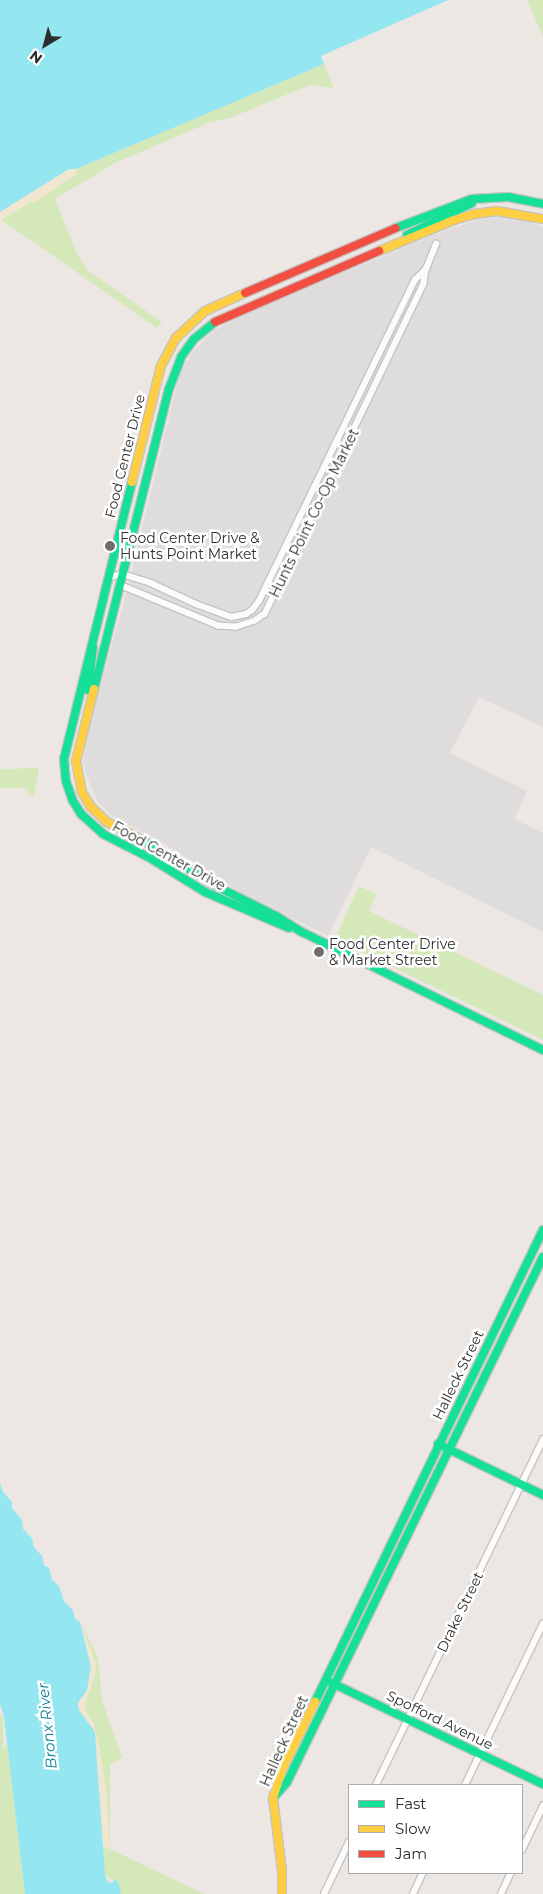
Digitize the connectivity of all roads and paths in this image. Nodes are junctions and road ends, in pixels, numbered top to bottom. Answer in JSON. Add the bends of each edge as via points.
{"nodes":[{"id":1,"x":484,"y":197,"type":"junction"},
{"id":2,"x":543,"y":204,"type":"edge"},
{"id":3,"x":543,"y":218,"type":"edge"},
{"id":4,"x":436,"y":244,"type":"dead end"},
{"id":5,"x":385,"y":247,"type":"junction"},
{"id":6,"x":426,"y":268,"type":"junction"},
{"id":7,"x":122,"y":574,"type":"junction"},
{"id":8,"x":108,"y":578,"type":"junction"},
{"id":9,"x":119,"y":585,"type":"junction"},
{"id":10,"x":93,"y":635,"type":"junction"},
{"id":11,"x":87,"y":711,"type":"junction"},
{"id":12,"x":302,"y":932,"type":"junction"},
{"id":13,"x":543,"y":1050,"type":"edge"},
{"id":14,"x":543,"y":1230,"type":"edge"},
{"id":15,"x":532,"y":1253,"type":"junction"},
{"id":16,"x":543,"y":1258,"type":"edge"},
{"id":17,"x":543,"y":1439,"type":"edge"},
{"id":18,"x":438,"y":1444,"type":"junction"},
{"id":19,"x":450,"y":1450,"type":"junction"},
{"id":20,"x":522,"y":1484,"type":"junction"},
{"id":21,"x":543,"y":1495,"type":"edge"},
{"id":22,"x":543,"y":1624,"type":"edge"},
{"id":23,"x":326,"y":1680,"type":"junction"},
{"id":24,"x":335,"y":1684,"type":"junction"},
{"id":25,"x":408,"y":1719,"type":"junction"},
{"id":26,"x":480,"y":1754,"type":"junction"},
{"id":27,"x":376,"y":1784,"type":"edge"},
{"id":28,"x":465,"y":1784,"type":"edge"},
{"id":29,"x":543,"y":1784,"type":"edge"},
{"id":30,"x":273,"y":1798,"type":"junction"},
{"id":31,"x":543,"y":1806,"type":"edge"},
{"id":32,"x":348,"y":1844,"type":"edge"},
{"id":33,"x":523,"y":1848,"type":"edge"},
{"id":34,"x":423,"y":1874,"type":"edge"},
{"id":35,"x":511,"y":1874,"type":"edge"},
{"id":36,"x":282,"y":1894,"type":"edge"},
{"id":37,"x":324,"y":1894,"type":"edge"},
{"id":38,"x":413,"y":1894,"type":"edge"},
{"id":39,"x":501,"y":1894,"type":"edge"}],
"edges":[{"from":1,"to":2,"type":"main road","name":"Food Center Drive","via":[[515,197]]},
{"from":1,"to":5,"type":"main road"},
{"from":1,"to":8,"type":"main road","name":"Food Center Drive","via":[[448,206],[325,258],[220,303],[192,321],[173,343],[158,375]]},
{"from":3,"to":5,"type":"main road","name":"Food Center Drive","via":[[508,211],[475,214]]},
{"from":4,"to":6,"type":"street","name":"Hunts Point Co-Op Market"},
{"from":5,"to":7,"type":"main road","name":"Food Center Drive","via":[[219,319],[186,348],[172,378]]},
{"from":6,"to":7,"type":"street","name":"Hunts Point Co-Op Market","via":[[415,280],[252,610],[238,616],[224,615],[151,582]]},
{"from":6,"to":9,"type":"street","name":"Hunts Point Co-Op Market","via":[[424,284],[265,614],[236,628],[218,626]]},
{"from":7,"to":8,"type":"street"},
{"from":7,"to":9,"type":"main road","name":"Food Center Drive"},
{"from":8,"to":10,"type":"main road","name":"Food Center Drive"},
{"from":9,"to":11,"type":"main road","name":"Food Center Drive"},
{"from":10,"to":11,"type":"main road","via":[[94,658]]},
{"from":10,"to":12,"type":"main road","name":"Food Center Drive","via":[[64,759],[67,787],[81,814],[102,834],[152,858],[194,886],[272,922]]},
{"from":11,"to":12,"type":"main road","name":"Food Center Drive","via":[[76,769],[82,792],[95,812],[218,887]]},
{"from":12,"to":13,"type":"main road","name":"Food Center Drive"},
{"from":14,"to":15,"type":"main road","name":"Halleck Street"},
{"from":15,"to":16,"type":"main road"},
{"from":15,"to":18,"type":"main road","name":"Halleck Street"},
{"from":16,"to":19,"type":"main road","name":"Halleck Street"},
{"from":17,"to":20,"type":"street","name":"Drake Street"},
{"from":18,"to":19,"type":"main road"},
{"from":18,"to":23,"type":"main road","name":"Halleck Street"},
{"from":19,"to":20,"type":"main road"},
{"from":19,"to":24,"type":"main road","name":"Halleck Street"},
{"from":20,"to":21,"type":"main road"},
{"from":20,"to":25,"type":"street","name":"Drake Street"},
{"from":22,"to":26,"type":"street"},
{"from":23,"to":24,"type":"main road","name":"Spofford Avenue"},
{"from":23,"to":30,"type":"main road","name":"Halleck Street","via":[[282,1770]]},
{"from":24,"to":25,"type":"main road","name":"Spofford Avenue"},
{"from":24,"to":30,"type":"main road","name":"Halleck Street","via":[[286,1786]]},
{"from":25,"to":26,"type":"main road","name":"Spofford Avenue"},
{"from":25,"to":27,"type":"street","name":"Drake Street"},
{"from":26,"to":28,"type":"street"},
{"from":26,"to":29,"type":"main road","name":"Spofford Avenue"},
{"from":30,"to":36,"type":"main road"},
{"from":31,"to":33,"type":"street"},
{"from":32,"to":37,"type":"street"},
{"from":34,"to":38,"type":"street"},
{"from":35,"to":39,"type":"street"}]}
